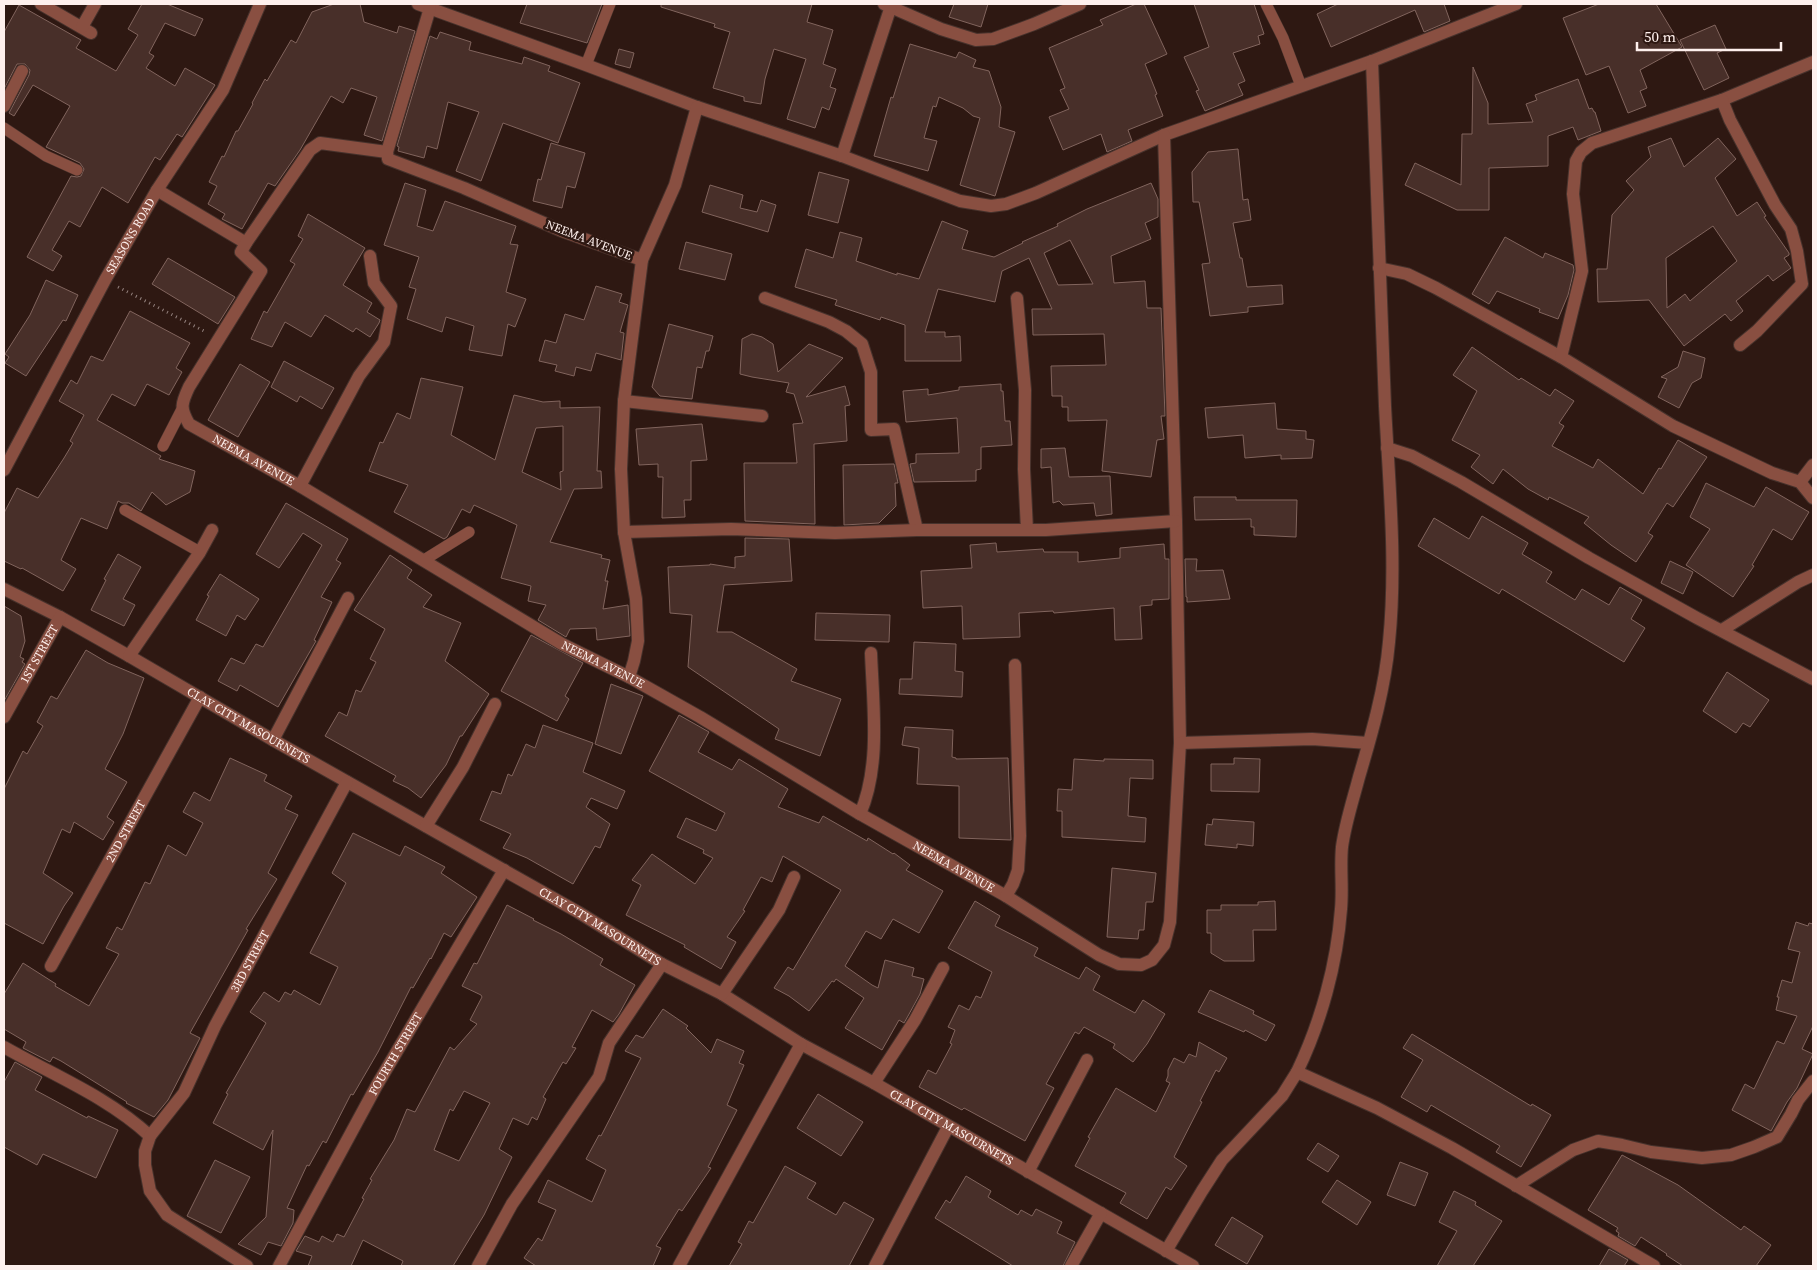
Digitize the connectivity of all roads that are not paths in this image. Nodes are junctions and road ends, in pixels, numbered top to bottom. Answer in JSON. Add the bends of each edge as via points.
{"nodes":[{"id":1,"x":41,"y":4,"type":"edge"},
{"id":2,"x":95,"y":4,"type":"edge"},
{"id":3,"x":260,"y":4,"type":"edge"},
{"id":4,"x":610,"y":4,"type":"edge"},
{"id":5,"x":1080,"y":4,"type":"edge"},
{"id":6,"x":1266,"y":4,"type":"edge"},
{"id":7,"x":1516,"y":4,"type":"edge"},
{"id":8,"x":887,"y":5,"type":"edge"},
{"id":9,"x":424,"y":6,"type":"edge"},
{"id":10,"x":1372,"y":61,"type":"junction"},
{"id":11,"x":1813,"y":62,"type":"edge"},
{"id":12,"x":586,"y":64,"type":"junction"},
{"id":13,"x":22,"y":70,"type":"dead end"},
{"id":14,"x":1301,"y":86,"type":"junction"},
{"id":15,"x":1722,"y":100,"type":"junction"},
{"id":16,"x":4,"y":106,"type":"edge"},
{"id":17,"x":697,"y":107,"type":"junction"},
{"id":18,"x":4,"y":128,"type":"edge"},
{"id":19,"x":1164,"y":135,"type":"junction"},
{"id":20,"x":387,"y":152,"type":"junction"},
{"id":21,"x":842,"y":156,"type":"junction"},
{"id":22,"x":77,"y":170,"type":"dead end"},
{"id":23,"x":157,"y":190,"type":"junction"},
{"id":24,"x":246,"y":243,"type":"junction"},
{"id":25,"x":370,"y":256,"type":"dead end"},
{"id":26,"x":642,"y":260,"type":"junction"},
{"id":27,"x":1379,"y":268,"type":"junction"},
{"id":28,"x":765,"y":298,"type":"dead end"},
{"id":29,"x":1017,"y":298,"type":"dead end"},
{"id":30,"x":1740,"y":345,"type":"dead end"},
{"id":31,"x":1561,"y":357,"type":"junction"},
{"id":32,"x":624,"y":401,"type":"junction"},
{"id":33,"x":182,"y":409,"type":"junction"},
{"id":34,"x":762,"y":416,"type":"dead end"},
{"id":35,"x":163,"y":446,"type":"dead end"},
{"id":36,"x":1387,"y":448,"type":"junction"},
{"id":37,"x":7,"y":455,"type":"edge"},
{"id":38,"x":1813,"y":465,"type":"edge"},
{"id":39,"x":4,"y":470,"type":"edge"},
{"id":40,"x":1800,"y":482,"type":"junction"},
{"id":41,"x":300,"y":486,"type":"junction"},
{"id":42,"x":1813,"y":498,"type":"edge"},
{"id":43,"x":125,"y":510,"type":"dead end"},
{"id":44,"x":1176,"y":521,"type":"junction"},
{"id":45,"x":212,"y":530,"type":"dead end"},
{"id":46,"x":917,"y":530,"type":"junction"},
{"id":47,"x":1027,"y":530,"type":"junction"},
{"id":48,"x":469,"y":532,"type":"dead end"},
{"id":49,"x":624,"y":532,"type":"junction"},
{"id":50,"x":200,"y":552,"type":"junction"},
{"id":51,"x":424,"y":560,"type":"junction"},
{"id":52,"x":1813,"y":575,"type":"edge"},
{"id":53,"x":4,"y":589,"type":"edge"},
{"id":54,"x":348,"y":598,"type":"dead end"},
{"id":55,"x":60,"y":617,"type":"junction"},
{"id":56,"x":1722,"y":630,"type":"junction"},
{"id":57,"x":871,"y":653,"type":"dead end"},
{"id":58,"x":129,"y":656,"type":"junction"},
{"id":59,"x":1016,"y":665,"type":"dead end"},
{"id":60,"x":629,"y":677,"type":"junction"},
{"id":61,"x":1813,"y":679,"type":"edge"},
{"id":62,"x":200,"y":697,"type":"junction"},
{"id":63,"x":495,"y":704,"type":"dead end"},
{"id":64,"x":4,"y":717,"type":"edge"},
{"id":65,"x":273,"y":740,"type":"junction"},
{"id":66,"x":1368,"y":743,"type":"junction"},
{"id":67,"x":1180,"y":744,"type":"junction"},
{"id":68,"x":347,"y":782,"type":"junction"},
{"id":69,"x":860,"y":814,"type":"junction"},
{"id":70,"x":426,"y":826,"type":"junction"},
{"id":71,"x":504,"y":870,"type":"junction"},
{"id":72,"x":794,"y":877,"type":"dead end"},
{"id":73,"x":1006,"y":896,"type":"junction"},
{"id":74,"x":662,"y":964,"type":"junction"},
{"id":75,"x":51,"y":966,"type":"dead end"},
{"id":76,"x":943,"y":968,"type":"dead end"},
{"id":77,"x":722,"y":994,"type":"junction"},
{"id":78,"x":801,"y":1044,"type":"junction"},
{"id":79,"x":4,"y":1047,"type":"edge"},
{"id":80,"x":1087,"y":1060,"type":"dead end"},
{"id":81,"x":1297,"y":1072,"type":"junction"},
{"id":82,"x":1813,"y":1081,"type":"edge"},
{"id":83,"x":874,"y":1083,"type":"junction"},
{"id":84,"x":948,"y":1127,"type":"junction"},
{"id":85,"x":150,"y":1136,"type":"junction"},
{"id":86,"x":1028,"y":1172,"type":"junction"},
{"id":87,"x":1516,"y":1186,"type":"junction"},
{"id":88,"x":1101,"y":1213,"type":"junction"},
{"id":89,"x":1166,"y":1251,"type":"junction"},
{"id":90,"x":247,"y":1266,"type":"edge"},
{"id":91,"x":279,"y":1266,"type":"edge"},
{"id":92,"x":478,"y":1266,"type":"edge"},
{"id":93,"x":679,"y":1266,"type":"edge"},
{"id":94,"x":875,"y":1266,"type":"edge"},
{"id":95,"x":1071,"y":1266,"type":"edge"},
{"id":96,"x":1194,"y":1266,"type":"edge"},
{"id":97,"x":1654,"y":1266,"type":"edge"}],
"edges":[{"from":1,"to":2,"type":"street","via":[[86,30]]},
{"from":3,"to":23,"type":"street","name":"SEASONS ROAD","via":[[223,90]]},
{"from":4,"to":12,"type":"lane"},
{"from":5,"to":8,"type":"street","via":[[993,39],[976,40],[941,29]]},
{"from":6,"to":14,"type":"lane"},
{"from":7,"to":10,"type":"street"},
{"from":8,"to":21,"type":"street"},
{"from":9,"to":12,"type":"street"},
{"from":9,"to":20,"type":"street"},
{"from":10,"to":14,"type":"street"},
{"from":10,"to":27,"type":"street"},
{"from":11,"to":15,"type":"street"},
{"from":12,"to":17,"type":"street"},
{"from":13,"to":16,"type":"street"},
{"from":14,"to":19,"type":"street"},
{"from":15,"to":30,"type":"street","via":[[1775,205],[1791,229],[1802,284]]},
{"from":15,"to":31,"type":"street","via":[[1592,143],[1581,152],[1576,161],[1573,194],[1582,271]]},
{"from":17,"to":21,"type":"street"},
{"from":17,"to":26,"type":"street","via":[[675,185]]},
{"from":18,"to":22,"type":"lane","via":[[46,156]]},
{"from":19,"to":21,"type":"street","via":[[1036,194],[991,206],[960,202]]},
{"from":19,"to":44,"type":"street","name":"NEEMA AVENUE"},
{"from":20,"to":24,"type":"street","name":"NEEMA AVENUE","via":[[320,143],[310,150]]},
{"from":20,"to":26,"type":"street","name":"NEEMA AVENUE","via":[[388,158]]},
{"from":23,"to":24,"type":"street"},
{"from":23,"to":37,"type":"street","name":"SEASONS ROAD"},
{"from":24,"to":33,"type":"street","via":[[241,252],[261,271],[189,387]]},
{"from":25,"to":41,"type":"street","via":[[374,283],[391,306],[384,342],[359,376]]},
{"from":26,"to":32,"type":"street"},
{"from":27,"to":31,"type":"street","via":[[1407,274],[1436,288]]},
{"from":27,"to":36,"type":"street"},
{"from":28,"to":46,"type":"street","via":[[829,322],[862,344],[871,372],[871,430],[894,429]]},
{"from":29,"to":47,"type":"street","via":[[1026,390],[1024,469]]},
{"from":31,"to":40,"type":"street","via":[[1673,426],[1772,473]]},
{"from":32,"to":34,"type":"street"},
{"from":32,"to":49,"type":"street","via":[[621,470]]},
{"from":33,"to":35,"type":"lane"},
{"from":33,"to":41,"type":"street","name":"NEEMA AVENUE","via":[[189,424]]},
{"from":36,"to":56,"type":"street","via":[[1412,456],[1461,482],[1589,558]]},
{"from":36,"to":66,"type":"street","via":[[1392,597],[1389,644],[1379,704]]},
{"from":37,"to":39,"type":"street","name":"SEASONS ROAD"},
{"from":38,"to":40,"type":"street"},
{"from":40,"to":42,"type":"street"},
{"from":41,"to":51,"type":"street","name":"NEEMA AVENUE"},
{"from":43,"to":50,"type":"lane"},
{"from":44,"to":47,"type":"street"},
{"from":44,"to":67,"type":"street","name":"NEEMA AVENUE"},
{"from":45,"to":50,"type":"street"},
{"from":46,"to":47,"type":"street"},
{"from":46,"to":49,"type":"street"},
{"from":48,"to":51,"type":"lane"},
{"from":49,"to":60,"type":"street","via":[[636,599],[638,641]]},
{"from":50,"to":58,"type":"street"},
{"from":51,"to":60,"type":"street","name":"NEEMA AVENUE","via":[[562,644]]},
{"from":52,"to":56,"type":"street"},
{"from":53,"to":55,"type":"street","name":"CLAY CITY MASOURNETS"},
{"from":54,"to":65,"type":"street"},
{"from":55,"to":58,"type":"street","name":"CLAY CITY MASOURNETS"},
{"from":55,"to":64,"type":"street","name":"1ST STREET"},
{"from":56,"to":61,"type":"street"},
{"from":57,"to":69,"type":"street","via":[[872,778]]},
{"from":58,"to":62,"type":"street","name":"CLAY CITY MASOURNETS"},
{"from":59,"to":73,"type":"street","via":[[1020,836],[1018,870]]},
{"from":60,"to":69,"type":"street","name":"NEEMA AVENUE"},
{"from":62,"to":65,"type":"street","name":"CLAY CITY MASOURNETS"},
{"from":62,"to":75,"type":"street","name":"2ND STREET"},
{"from":63,"to":70,"type":"street","via":[[463,766]]},
{"from":65,"to":68,"type":"street","name":"CLAY CITY MASOURNETS"},
{"from":66,"to":67,"type":"street","via":[[1312,738]]},
{"from":66,"to":81,"type":"street","via":[[1342,847],[1339,934],[1324,1000],[1310,1045]]},
{"from":67,"to":73,"type":"street","name":"NEEMA AVENUE","via":[[1170,922],[1164,945],[1152,960],[1141,965],[1119,964],[1099,955]]},
{"from":68,"to":70,"type":"street","name":"CLAY CITY MASOURNETS"},
{"from":68,"to":85,"type":"street","name":"3RD STREET","via":[[215,1026],[184,1093]]},
{"from":69,"to":73,"type":"street","name":"NEEMA AVENUE"},
{"from":70,"to":71,"type":"street","name":"CLAY CITY MASOURNETS"},
{"from":71,"to":74,"type":"street","name":"CLAY CITY MASOURNETS"},
{"from":71,"to":91,"type":"street","name":"FOURTH STREET","via":[[377,1085]]},
{"from":72,"to":77,"type":"street","via":[[779,910]]},
{"from":74,"to":77,"type":"street","name":"CLAY CITY MASOURNETS"},
{"from":74,"to":92,"type":"street","via":[[609,1043],[599,1077],[512,1204]]},
{"from":76,"to":83,"type":"street","via":[[915,1020]]},
{"from":77,"to":78,"type":"street","name":"CLAY CITY MASOURNETS"},
{"from":78,"to":83,"type":"street","name":"CLAY CITY MASOURNETS"},
{"from":78,"to":93,"type":"street"},
{"from":79,"to":85,"type":"street","via":[[132,1120]]},
{"from":80,"to":86,"type":"street"},
{"from":81,"to":87,"type":"street","via":[[1377,1108]]},
{"from":81,"to":89,"type":"street","via":[[1282,1096],[1222,1160]]},
{"from":82,"to":87,"type":"street","via":[[1777,1137],[1754,1147],[1730,1155],[1702,1158],[1598,1142],[1573,1150]]},
{"from":83,"to":84,"type":"street","name":"CLAY CITY MASOURNETS"},
{"from":84,"to":86,"type":"street","name":"CLAY CITY MASOURNETS"},
{"from":84,"to":94,"type":"street"},
{"from":85,"to":90,"type":"street","via":[[145,1165],[150,1191],[167,1216]]},
{"from":86,"to":88,"type":"street","name":"CLAY CITY MASOURNETS"},
{"from":87,"to":97,"type":"street"},
{"from":88,"to":89,"type":"street","name":"CLAY CITY MASOURNETS"},
{"from":88,"to":95,"type":"street"},
{"from":89,"to":96,"type":"street","name":"CLAY CITY MASOURNETS"}]}
